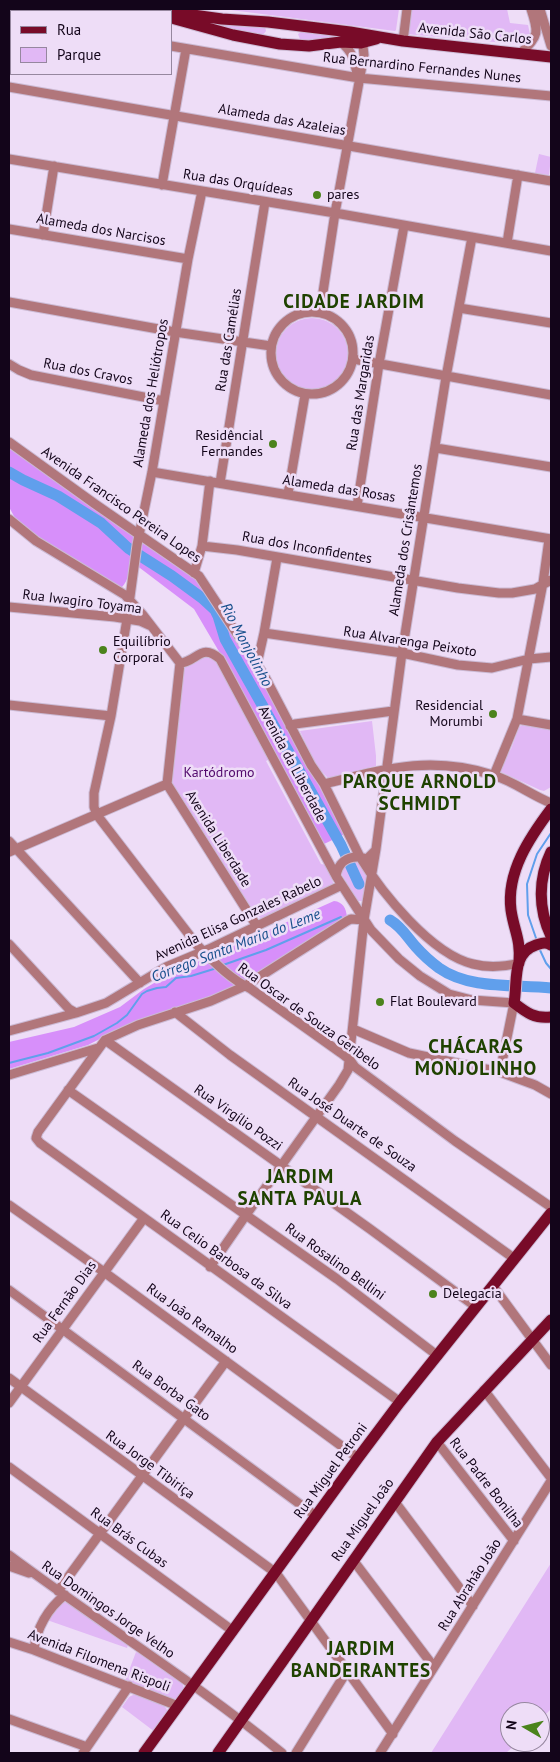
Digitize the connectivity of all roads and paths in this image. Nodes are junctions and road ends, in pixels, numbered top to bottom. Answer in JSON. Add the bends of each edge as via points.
{"nodes":[{"id":1,"x":407,"y":9,"type":"edge"},
{"id":2,"x":531,"y":9,"type":"edge"},
{"id":3,"x":540,"y":9,"type":"edge"},
{"id":4,"x":172,"y":12,"type":"edge"},
{"id":5,"x":172,"y":19,"type":"edge"},
{"id":6,"x":268,"y":22,"type":"junction"},
{"id":7,"x":541,"y":23,"type":"junction"},
{"id":8,"x":300,"y":26,"type":"junction"},
{"id":9,"x":350,"y":32,"type":"junction"},
{"id":10,"x":258,"y":40,"type":"junction"},
{"id":11,"x":399,"y":40,"type":"junction"},
{"id":12,"x":341,"y":42,"type":"junction"},
{"id":13,"x":361,"y":42,"type":"junction"},
{"id":14,"x":295,"y":45,"type":"junction"},
{"id":15,"x":172,"y":46,"type":"edge"},
{"id":16,"x":551,"y":46,"type":"edge"},
{"id":17,"x":186,"y":48,"type":"junction"},
{"id":18,"x":525,"y":49,"type":"junction"},
{"id":19,"x":551,"y":57,"type":"edge"},
{"id":20,"x":358,"y":78,"type":"junction"},
{"id":21,"x":9,"y":87,"type":"edge"},
{"id":22,"x":551,"y":96,"type":"edge"},
{"id":23,"x":174,"y":116,"type":"junction"},
{"id":24,"x":347,"y":146,"type":"junction"},
{"id":25,"x":9,"y":159,"type":"edge"},
{"id":26,"x":54,"y":166,"type":"junction"},
{"id":27,"x":518,"y":175,"type":"junction"},
{"id":28,"x":551,"y":181,"type":"edge"},
{"id":29,"x":162,"y":185,"type":"junction"},
{"id":30,"x":202,"y":191,"type":"junction"},
{"id":31,"x":265,"y":202,"type":"junction"},
{"id":32,"x":335,"y":213,"type":"junction"},
{"id":33,"x":404,"y":226,"type":"junction"},
{"id":34,"x":9,"y":229,"type":"edge"},
{"id":35,"x":42,"y":235,"type":"junction"},
{"id":36,"x":472,"y":237,"type":"junction"},
{"id":37,"x":507,"y":244,"type":"junction"},
{"id":38,"x":551,"y":251,"type":"edge"},
{"id":39,"x":188,"y":259,"type":"junction"},
{"id":40,"x":9,"y":302,"type":"edge"},
{"id":41,"x":459,"y":308,"type":"junction"},
{"id":42,"x":320,"y":312,"type":"junction"},
{"id":43,"x":551,"y":324,"type":"edge"},
{"id":44,"x":176,"y":332,"type":"junction"},
{"id":45,"x":242,"y":342,"type":"junction"},
{"id":46,"x":271,"y":346,"type":"junction"},
{"id":47,"x":353,"y":359,"type":"junction"},
{"id":48,"x":9,"y":364,"type":"edge"},
{"id":49,"x":379,"y":364,"type":"junction"},
{"id":50,"x":446,"y":377,"type":"junction"},
{"id":51,"x":305,"y":395,"type":"junction"},
{"id":52,"x":551,"y":395,"type":"edge"},
{"id":53,"x":164,"y":401,"type":"junction"},
{"id":54,"x":9,"y":442,"type":"edge"},
{"id":55,"x":436,"y":448,"type":"junction"},
{"id":56,"x":551,"y":467,"type":"edge"},
{"id":57,"x":152,"y":472,"type":"junction"},
{"id":58,"x":210,"y":481,"type":"junction"},
{"id":59,"x":220,"y":482,"type":"junction"},
{"id":60,"x":288,"y":494,"type":"junction"},
{"id":61,"x":357,"y":506,"type":"junction"},
{"id":62,"x":424,"y":517,"type":"junction"},
{"id":63,"x":9,"y":520,"type":"edge"},
{"id":64,"x":9,"y":531,"type":"edge"},
{"id":65,"x":139,"y":534,"type":"junction"},
{"id":66,"x":550,"y":539,"type":"edge"},
{"id":67,"x":202,"y":546,"type":"junction"},
{"id":68,"x":278,"y":558,"type":"junction"},
{"id":69,"x":194,"y":572,"type":"junction"},
{"id":70,"x":413,"y":580,"type":"junction"},
{"id":71,"x":547,"y":581,"type":"edge"},
{"id":72,"x":128,"y":599,"type":"junction"},
{"id":73,"x":9,"y":607,"type":"edge"},
{"id":74,"x":127,"y":619,"type":"junction"},
{"id":75,"x":151,"y":626,"type":"junction"},
{"id":76,"x":264,"y":633,"type":"junction"},
{"id":77,"x":402,"y":653,"type":"junction"},
{"id":78,"x":551,"y":657,"type":"edge"},
{"id":79,"x":529,"y":659,"type":"junction"},
{"id":80,"x":180,"y":663,"type":"junction"},
{"id":81,"x":257,"y":664,"type":"junction"},
{"id":82,"x":9,"y":705,"type":"edge"},
{"id":83,"x":393,"y":711,"type":"junction"},
{"id":84,"x":111,"y":716,"type":"junction"},
{"id":85,"x":517,"y":719,"type":"junction"},
{"id":86,"x":551,"y":725,"type":"edge"},
{"id":87,"x":290,"y":726,"type":"junction"},
{"id":88,"x":386,"y":769,"type":"junction"},
{"id":89,"x":494,"y":775,"type":"junction"},
{"id":90,"x":167,"y":784,"type":"junction"},
{"id":91,"x":324,"y":784,"type":"junction"},
{"id":92,"x":540,"y":797,"type":"junction"},
{"id":93,"x":551,"y":797,"type":"edge"},
{"id":94,"x":551,"y":803,"type":"edge"},
{"id":95,"x":551,"y":809,"type":"edge"},
{"id":96,"x":97,"y":815,"type":"junction"},
{"id":97,"x":9,"y":842,"type":"edge"},
{"id":98,"x":376,"y":849,"type":"junction"},
{"id":99,"x":12,"y":850,"type":"edge"},
{"id":100,"x":551,"y":852,"type":"edge"},
{"id":101,"x":360,"y":856,"type":"junction"},
{"id":102,"x":336,"y":873,"type":"junction"},
{"id":103,"x":372,"y":876,"type":"junction"},
{"id":104,"x":342,"y":885,"type":"junction"},
{"id":105,"x":364,"y":920,"type":"junction"},
{"id":106,"x":256,"y":925,"type":"junction"},
{"id":107,"x":549,"y":941,"type":"edge"},
{"id":108,"x":9,"y":944,"type":"edge"},
{"id":109,"x":203,"y":951,"type":"junction"},
{"id":110,"x":519,"y":963,"type":"junction"},
{"id":111,"x":140,"y":983,"type":"junction"},
{"id":112,"x":245,"y":986,"type":"junction"},
{"id":113,"x":515,"y":999,"type":"junction"},
{"id":114,"x":175,"y":1012,"type":"junction"},
{"id":115,"x":76,"y":1013,"type":"junction"},
{"id":116,"x":551,"y":1016,"type":"edge"},
{"id":117,"x":353,"y":1029,"type":"junction"},
{"id":118,"x":9,"y":1031,"type":"edge"},
{"id":119,"x":105,"y":1040,"type":"junction"},
{"id":120,"x":98,"y":1048,"type":"junction"},
{"id":121,"x":350,"y":1060,"type":"junction"},
{"id":122,"x":500,"y":1072,"type":"junction"},
{"id":123,"x":9,"y":1075,"type":"edge"},
{"id":124,"x":68,"y":1090,"type":"junction"},
{"id":125,"x":551,"y":1094,"type":"edge"},
{"id":126,"x":317,"y":1116,"type":"junction"},
{"id":127,"x":282,"y":1166,"type":"junction"},
{"id":128,"x":9,"y":1204,"type":"edge"},
{"id":129,"x":551,"y":1212,"type":"edge"},
{"id":130,"x":246,"y":1214,"type":"junction"},
{"id":131,"x":144,"y":1218,"type":"junction"},
{"id":132,"x":515,"y":1259,"type":"junction"},
{"id":133,"x":210,"y":1267,"type":"junction"},
{"id":134,"x":104,"y":1272,"type":"junction"},
{"id":135,"x":493,"y":1286,"type":"junction"},
{"id":136,"x":9,"y":1290,"type":"edge"},
{"id":137,"x":476,"y":1307,"type":"junction"},
{"id":138,"x":551,"y":1320,"type":"edge"},
{"id":139,"x":62,"y":1329,"type":"junction"},
{"id":140,"x":532,"y":1340,"type":"junction"},
{"id":141,"x":438,"y":1356,"type":"junction"},
{"id":142,"x":226,"y":1361,"type":"junction"},
{"id":143,"x":551,"y":1365,"type":"edge"},
{"id":144,"x":9,"y":1378,"type":"edge"},
{"id":145,"x":21,"y":1387,"type":"junction"},
{"id":146,"x":484,"y":1390,"type":"junction"},
{"id":147,"x":400,"y":1402,"type":"junction"},
{"id":148,"x":9,"y":1403,"type":"edge"},
{"id":149,"x":185,"y":1418,"type":"junction"},
{"id":150,"x":437,"y":1442,"type":"junction"},
{"id":151,"x":358,"y":1458,"type":"junction"},
{"id":152,"x":9,"y":1467,"type":"edge"},
{"id":153,"x":142,"y":1476,"type":"junction"},
{"id":154,"x":551,"y":1480,"type":"edge"},
{"id":155,"x":395,"y":1502,"type":"junction"},
{"id":156,"x":316,"y":1516,"type":"junction"},
{"id":157,"x":99,"y":1534,"type":"junction"},
{"id":158,"x":514,"y":1541,"type":"junction"},
{"id":159,"x":9,"y":1555,"type":"edge"},
{"id":160,"x":353,"y":1560,"type":"junction"},
{"id":161,"x":9,"y":1566,"type":"edge"},
{"id":162,"x":276,"y":1573,"type":"junction"},
{"id":163,"x":36,"y":1575,"type":"junction"},
{"id":164,"x":61,"y":1593,"type":"junction"},
{"id":165,"x":474,"y":1606,"type":"junction"},
{"id":166,"x":311,"y":1622,"type":"junction"},
{"id":167,"x":234,"y":1631,"type":"junction"},
{"id":168,"x":9,"y":1642,"type":"edge"},
{"id":169,"x":34,"y":1650,"type":"junction"},
{"id":170,"x":434,"y":1667,"type":"junction"},
{"id":171,"x":347,"y":1671,"type":"junction"},
{"id":172,"x":129,"y":1686,"type":"junction"},
{"id":173,"x":193,"y":1686,"type":"junction"},
{"id":174,"x":178,"y":1706,"type":"junction"},
{"id":175,"x":9,"y":1719,"type":"edge"},
{"id":176,"x":241,"y":1720,"type":"junction"},
{"id":177,"x":393,"y":1734,"type":"junction"},
{"id":178,"x":85,"y":1750,"type":"edge"},
{"id":179,"x":144,"y":1753,"type":"edge"},
{"id":180,"x":218,"y":1753,"type":"edge"},
{"id":181,"x":282,"y":1753,"type":"edge"},
{"id":182,"x":296,"y":1753,"type":"edge"},
{"id":183,"x":380,"y":1753,"type":"edge"}],
"edges":[{"from":1,"to":11,"type":"street"},
{"from":2,"to":7,"type":"street"},
{"from":3,"to":7,"type":"street"},
{"from":4,"to":6,"type":"main road","name":"Avenida São Carlos"},
{"from":5,"to":10,"type":"main road","name":"Avenida São Carlos"},
{"from":6,"to":8,"type":"main road","name":"Avenida São Carlos"},
{"from":6,"to":10,"type":"main road","via":[[268,35]]},
{"from":7,"to":16,"type":"street"},
{"from":7,"to":18,"type":"street"},
{"from":8,"to":9,"type":"main road","name":"Avenida São Carlos"},
{"from":8,"to":14,"type":"main road"},
{"from":9,"to":11,"type":"main road","name":"Avenida São Carlos"},
{"from":9,"to":13,"type":"main road"},
{"from":10,"to":14,"type":"main road","name":"Avenida São Carlos"},
{"from":11,"to":13,"type":"main road","name":"Avenida São Carlos"},
{"from":11,"to":18,"type":"main road","name":"Avenida São Carlos"},
{"from":12,"to":13,"type":"main road","name":"Avenida São Carlos"},
{"from":12,"to":14,"type":"main road","name":"Avenida São Carlos"},
{"from":12,"to":20,"type":"street","via":[[353,56]]},
{"from":13,"to":20,"type":"street","via":[[364,55]]},
{"from":15,"to":17,"type":"street","name":"Rua Bernardino Fernandes Nunes"},
{"from":17,"to":20,"type":"street","name":"Rua Bernardino Fernandes Nunes"},
{"from":17,"to":23,"type":"street"},
{"from":18,"to":19,"type":"main road","name":"Avenida São Carlos"},
{"from":20,"to":22,"type":"street","name":"Rua Bernardino Fernandes Nunes"},
{"from":20,"to":24,"type":"street"},
{"from":21,"to":23,"type":"street","name":"Alameda das Azaleias"},
{"from":23,"to":24,"type":"street","name":"Alameda das Azaleias"},
{"from":23,"to":29,"type":"street"},
{"from":24,"to":27,"type":"street","name":"Alameda das Azaleias"},
{"from":24,"to":32,"type":"street"},
{"from":25,"to":26,"type":"street","name":"Rua das Orquídeas"},
{"from":26,"to":29,"type":"street","name":"Rua das Orquídeas"},
{"from":26,"to":35,"type":"street"},
{"from":27,"to":28,"type":"street","name":"Alameda das Azaleias"},
{"from":27,"to":37,"type":"street"},
{"from":29,"to":30,"type":"street","name":"Rua das Orquídeas"},
{"from":30,"to":31,"type":"street","name":"Rua das Orquídeas"},
{"from":30,"to":39,"type":"street","name":"Alameda dos Heliótropos"},
{"from":31,"to":32,"type":"street","name":"Rua das Orquídeas"},
{"from":31,"to":45,"type":"street","name":"Rua das Camélias"},
{"from":32,"to":33,"type":"street","name":"Rua das Orquídeas"},
{"from":32,"to":42,"type":"street"},
{"from":33,"to":36,"type":"street","name":"Rua das Orquídeas"},
{"from":33,"to":49,"type":"street","name":"Rua das Margaridas"},
{"from":34,"to":35,"type":"street","name":"Alameda dos Narcisos"},
{"from":35,"to":39,"type":"street","name":"Alameda dos Narcisos"},
{"from":36,"to":37,"type":"street","name":"Rua das Orquídeas"},
{"from":36,"to":41,"type":"street","name":"Alameda dos Crisântemos"},
{"from":37,"to":38,"type":"street","name":"Rua das Orquídeas"},
{"from":39,"to":44,"type":"street","name":"Alameda dos Heliótropos"},
{"from":40,"to":44,"type":"street"},
{"from":41,"to":43,"type":"street"},
{"from":41,"to":50,"type":"street","name":"Alameda dos Crisântemos"},
{"from":42,"to":46,"type":"street","via":[[307,312],[289,319]]},
{"from":42,"to":47,"type":"street","via":[[342,324],[353,346]]},
{"from":44,"to":45,"type":"street"},
{"from":44,"to":53,"type":"street","name":"Alameda dos Heliótropos"},
{"from":45,"to":46,"type":"street"},
{"from":45,"to":59,"type":"street","name":"Rua das Camélias"},
{"from":46,"to":51,"type":"street","via":[[275,372],[282,382]]},
{"from":47,"to":49,"type":"street"},
{"from":47,"to":51,"type":"street","via":[[342,383],[318,395]]},
{"from":48,"to":53,"type":"street","name":"Rua dos Cravos","via":[[31,375]]},
{"from":49,"to":50,"type":"street"},
{"from":49,"to":61,"type":"street","name":"Rua das Margaridas"},
{"from":50,"to":52,"type":"street"},
{"from":50,"to":55,"type":"street","name":"Alameda dos Crisântemos"},
{"from":51,"to":60,"type":"street"},
{"from":53,"to":57,"type":"street","name":"Alameda dos Heliótropos"},
{"from":54,"to":65,"type":"street","name":"Avenida Francisco Pereira Lopes"},
{"from":55,"to":56,"type":"street"},
{"from":55,"to":62,"type":"street","name":"Alameda dos Crisântemos"},
{"from":57,"to":58,"type":"street","name":"Alameda das Rosas"},
{"from":57,"to":65,"type":"street","name":"Alameda dos Heliótropos"},
{"from":58,"to":59,"type":"street","name":"Alameda das Rosas"},
{"from":58,"to":67,"type":"street"},
{"from":59,"to":60,"type":"street","name":"Alameda das Rosas"},
{"from":60,"to":61,"type":"street","name":"Alameda das Rosas"},
{"from":61,"to":62,"type":"street","name":"Alameda das Rosas"},
{"from":62,"to":66,"type":"street","name":"Alameda das Rosas"},
{"from":62,"to":70,"type":"street","name":"Alameda dos Crisântemos"},
{"from":63,"to":64,"type":"street"},
{"from":63,"to":72,"type":"street","via":[[36,541],[117,589]]},
{"from":65,"to":69,"type":"street","name":"Avenida Francisco Pereira Lopes"},
{"from":65,"to":72,"type":"street","name":"Alameda dos Heliótropos"},
{"from":66,"to":71,"type":"street"},
{"from":67,"to":68,"type":"street","name":"Rua dos Inconfidentes"},
{"from":67,"to":69,"type":"street"},
{"from":68,"to":70,"type":"street","name":"Rua dos Inconfidentes"},
{"from":68,"to":76,"type":"street"},
{"from":69,"to":81,"type":"street","name":"Avenida Francisco Pereira Lopes","via":[[205,583]]},
{"from":70,"to":71,"type":"street","name":"Rua dos Inconfidentes","via":[[499,593],[535,588]]},
{"from":70,"to":77,"type":"street","name":"Alameda dos Crisântemos"},
{"from":71,"to":79,"type":"street"},
{"from":72,"to":74,"type":"street"},
{"from":72,"to":75,"type":"street"},
{"from":73,"to":74,"type":"street","name":"Rua Iwagiro Toyama"},
{"from":74,"to":75,"type":"street","name":"Rua Iwagiro Toyama"},
{"from":74,"to":84,"type":"street"},
{"from":75,"to":80,"type":"street"},
{"from":76,"to":77,"type":"street","name":"Rua Alvarenga Peixoto"},
{"from":76,"to":81,"type":"street"},
{"from":77,"to":79,"type":"street","name":"Rua Alvarenga Peixoto","via":[[458,665],[492,668]]},
{"from":77,"to":83,"type":"street","name":"Alameda dos Crisântemos"},
{"from":78,"to":79,"type":"street","name":"Rua Alvarenga Peixoto"},
{"from":79,"to":85,"type":"street"},
{"from":80,"to":90,"type":"street","name":"Avenida Liberdade"},
{"from":80,"to":102,"type":"street","name":"Avenida da Liberdade","via":[[208,652],[220,659]]},
{"from":81,"to":87,"type":"street","name":"Avenida Francisco Pereira Lopes"},
{"from":82,"to":84,"type":"street"},
{"from":83,"to":87,"type":"street"},
{"from":83,"to":88,"type":"street","name":"Alameda dos Crisântemos"},
{"from":84,"to":96,"type":"street","via":[[94,793]]},
{"from":85,"to":86,"type":"street"},
{"from":85,"to":89,"type":"street"},
{"from":87,"to":91,"type":"street","name":"Avenida Francisco Pereira Lopes"},
{"from":88,"to":89,"type":"street","via":[[434,764]]},
{"from":88,"to":91,"type":"street"},
{"from":88,"to":98,"type":"street","name":"Alameda dos Crisântemos"},
{"from":89,"to":92,"type":"street"},
{"from":90,"to":96,"type":"street"},
{"from":90,"to":106,"type":"street","name":"Avenida Liberdade"},
{"from":91,"to":101,"type":"street","name":"Avenida Francisco Pereira Lopes"},
{"from":92,"to":93,"type":"street"},
{"from":92,"to":94,"type":"street"},
{"from":95,"to":110,"type":"main road","via":[[530,838],[511,889],[511,912],[519,937]]},
{"from":96,"to":99,"type":"street"},
{"from":96,"to":109,"type":"street","name":"Rua Oscar de Souza Geribelo"},
{"from":97,"to":99,"type":"street"},
{"from":98,"to":101,"type":"street","via":[[367,859]]},
{"from":98,"to":103,"type":"street","name":"Alameda dos Crisântemos"},
{"from":99,"to":111,"type":"street"},
{"from":100,"to":107,"type":"main road","via":[[542,878],[541,899]]},
{"from":101,"to":102,"type":"street","via":[[341,863]]},
{"from":101,"to":103,"type":"street","name":"Avenida Francisco Pereira Lopes"},
{"from":102,"to":104,"type":"street","name":"Avenida da Liberdade"},
{"from":103,"to":105,"type":"street","name":"Alameda dos Crisântemos"},
{"from":103,"to":110,"type":"street","via":[[416,927],[457,958],[492,967]]},
{"from":104,"to":105,"type":"street","name":"Avenida da Liberdade"},
{"from":104,"to":106,"type":"street","name":"Avenida Elisa Gonzales Rabelo"},
{"from":105,"to":112,"type":"street","via":[[347,921]]},
{"from":105,"to":113,"type":"street","via":[[399,959],[449,994],[472,1000]]},
{"from":105,"to":117,"type":"street","name":"Alameda dos Crisântemos"},
{"from":106,"to":109,"type":"street","name":"Avenida Elisa Gonzales Rabelo"},
{"from":107,"to":110,"type":"main road","via":[[532,946]]},
{"from":108,"to":115,"type":"street"},
{"from":109,"to":111,"type":"street","name":"Avenida Elisa Gonzales Rabelo"},
{"from":109,"to":112,"type":"street","name":"Rua Oscar de Souza Geribelo","via":[[229,976]]},
{"from":110,"to":113,"type":"main road"},
{"from":111,"to":115,"type":"street","name":"Avenida Elisa Gonzales Rabelo","via":[[106,1003]]},
{"from":112,"to":114,"type":"street"},
{"from":112,"to":121,"type":"street","name":"Rua Oscar de Souza Geribelo"},
{"from":113,"to":116,"type":"main road","via":[[531,1016]]},
{"from":113,"to":122,"type":"street"},
{"from":114,"to":119,"type":"street"},
{"from":114,"to":126,"type":"street","name":"Rua José Duarte de Souza"},
{"from":115,"to":118,"type":"street","name":"Avenida Elisa Gonzales Rabelo"},
{"from":117,"to":121,"type":"street","name":"Alameda dos Crisântemos"},
{"from":117,"to":122,"type":"street","via":[[409,1053]]},
{"from":119,"to":120,"type":"street"},
{"from":119,"to":127,"type":"street","name":"Rua Virgílio Pozzi"},
{"from":120,"to":123,"type":"street"},
{"from":120,"to":124,"type":"street"},
{"from":121,"to":126,"type":"street","name":"Alameda dos Crisântemos","via":[[348,1070]]},
{"from":121,"to":129,"type":"street","name":"Rua Oscar de Souza Geribelo"},
{"from":122,"to":125,"type":"street"},
{"from":124,"to":130,"type":"street","name":"Rua Rosalino Bellini"},
{"from":124,"to":131,"type":"street","name":"Rua Celio Barbosa da Silva","via":[[36,1138]]},
{"from":126,"to":127,"type":"street","name":"Alameda dos Crisântemos"},
{"from":126,"to":132,"type":"street","name":"Rua José Duarte de Souza"},
{"from":127,"to":130,"type":"street","name":"Alameda dos Crisântemos"},
{"from":127,"to":137,"type":"street","name":"Rua Virgílio Pozzi"},
{"from":128,"to":134,"type":"street","name":"Rua João Ramalho"},
{"from":129,"to":132,"type":"main road","name":"Rua Miguel Petroni"},
{"from":130,"to":133,"type":"street","name":"Alameda dos Crisântemos"},
{"from":130,"to":141,"type":"street","name":"Rua Rosalino Bellini"},
{"from":131,"to":133,"type":"street","name":"Rua Celio Barbosa da Silva"},
{"from":131,"to":134,"type":"street","name":"Rua Fernão Dias"},
{"from":132,"to":135,"type":"main road","name":"Rua Miguel Petroni"},
{"from":133,"to":147,"type":"street","name":"Rua Celio Barbosa da Silva"},
{"from":134,"to":139,"type":"street","name":"Rua Fernão Dias"},
{"from":134,"to":142,"type":"street","name":"Rua João Ramalho"},
{"from":135,"to":137,"type":"main road","name":"Rua Miguel Petroni"},
{"from":135,"to":140,"type":"street"},
{"from":136,"to":139,"type":"street","name":"Rua Borba Gato"},
{"from":137,"to":141,"type":"main road","name":"Rua Miguel Petroni"},
{"from":138,"to":140,"type":"main road","name":"Rua Miguel João"},
{"from":139,"to":145,"type":"street","name":"Rua Fernão Dias"},
{"from":139,"to":149,"type":"street","name":"Rua Borba Gato"},
{"from":140,"to":143,"type":"street"},
{"from":140,"to":146,"type":"main road","name":"Rua Miguel João"},
{"from":141,"to":147,"type":"main road","name":"Rua Miguel Petroni"},
{"from":142,"to":149,"type":"street"},
{"from":142,"to":151,"type":"street","name":"Rua João Ramalho"},
{"from":144,"to":145,"type":"street","name":"Rua Jorge Tibiriça"},
{"from":145,"to":148,"type":"street","name":"Rua Fernão Dias"},
{"from":145,"to":153,"type":"street","name":"Rua Jorge Tibiriça"},
{"from":146,"to":150,"type":"main road","name":"Rua Miguel João"},
{"from":146,"to":154,"type":"street"},
{"from":147,"to":151,"type":"main road","name":"Rua Miguel Petroni"},
{"from":149,"to":153,"type":"street"},
{"from":149,"to":156,"type":"street","name":"Rua Borba Gato"},
{"from":150,"to":155,"type":"main road","name":"Rua Miguel João"},
{"from":150,"to":158,"type":"street","name":"Rua Padre Bonilha"},
{"from":151,"to":156,"type":"main road","name":"Rua Miguel Petroni"},
{"from":152,"to":157,"type":"street","name":"Rua Brás Cubas"},
{"from":153,"to":157,"type":"street"},
{"from":153,"to":162,"type":"street","name":"Rua Jorge Tibiriça"},
{"from":154,"to":158,"type":"street","name":"Rua Abrahão João"},
{"from":155,"to":160,"type":"main road","name":"Rua Miguel João"},
{"from":155,"to":165,"type":"street"},
{"from":156,"to":162,"type":"main road","name":"Rua Miguel Petroni"},
{"from":157,"to":164,"type":"street"},
{"from":157,"to":167,"type":"street","name":"Rua Brás Cubas"},
{"from":158,"to":165,"type":"street","name":"Rua Abrahão João"},
{"from":159,"to":163,"type":"street","name":"Rua Domingos Jorge Velho"},
{"from":160,"to":166,"type":"main road","name":"Rua Miguel João"},
{"from":160,"to":170,"type":"street"},
{"from":161,"to":163,"type":"street"},
{"from":162,"to":166,"type":"street","name":"Rua Jorge Tibiriça"},
{"from":162,"to":167,"type":"main road","name":"Rua Miguel Petroni"},
{"from":163,"to":164,"type":"street","name":"Rua Domingos Jorge Velho"},
{"from":164,"to":169,"type":"street","via":[[44,1620]]},
{"from":164,"to":173,"type":"street","name":"Rua Domingos Jorge Velho"},
{"from":165,"to":170,"type":"street","name":"Rua Abrahão João"},
{"from":166,"to":171,"type":"street","name":"Rua Jorge Tibiriça"},
{"from":166,"to":176,"type":"main road","name":"Rua Miguel João"},
{"from":167,"to":173,"type":"main road","name":"Rua Miguel Petroni"},
{"from":168,"to":169,"type":"street","name":"Avenida Filomena Rispoli"},
{"from":169,"to":172,"type":"street","name":"Avenida Filomena Rispoli"},
{"from":170,"to":177,"type":"street","name":"Rua Abrahão João"},
{"from":171,"to":177,"type":"street","name":"Rua Jorge Tibiriça"},
{"from":171,"to":182,"type":"street"},
{"from":172,"to":174,"type":"street","name":"Avenida Filomena Rispoli"},
{"from":172,"to":178,"type":"street"},
{"from":173,"to":174,"type":"main road","name":"Rua Miguel Petroni"},
{"from":173,"to":176,"type":"street","name":"Rua Domingos Jorge Velho"},
{"from":174,"to":179,"type":"main road","name":"Rua Miguel Petroni"},
{"from":175,"to":178,"type":"street"},
{"from":176,"to":180,"type":"main road","name":"Rua Miguel João"},
{"from":176,"to":181,"type":"street","name":"Rua Domingos Jorge Velho"},
{"from":177,"to":183,"type":"street","name":"Rua Abrahão João"}]}
